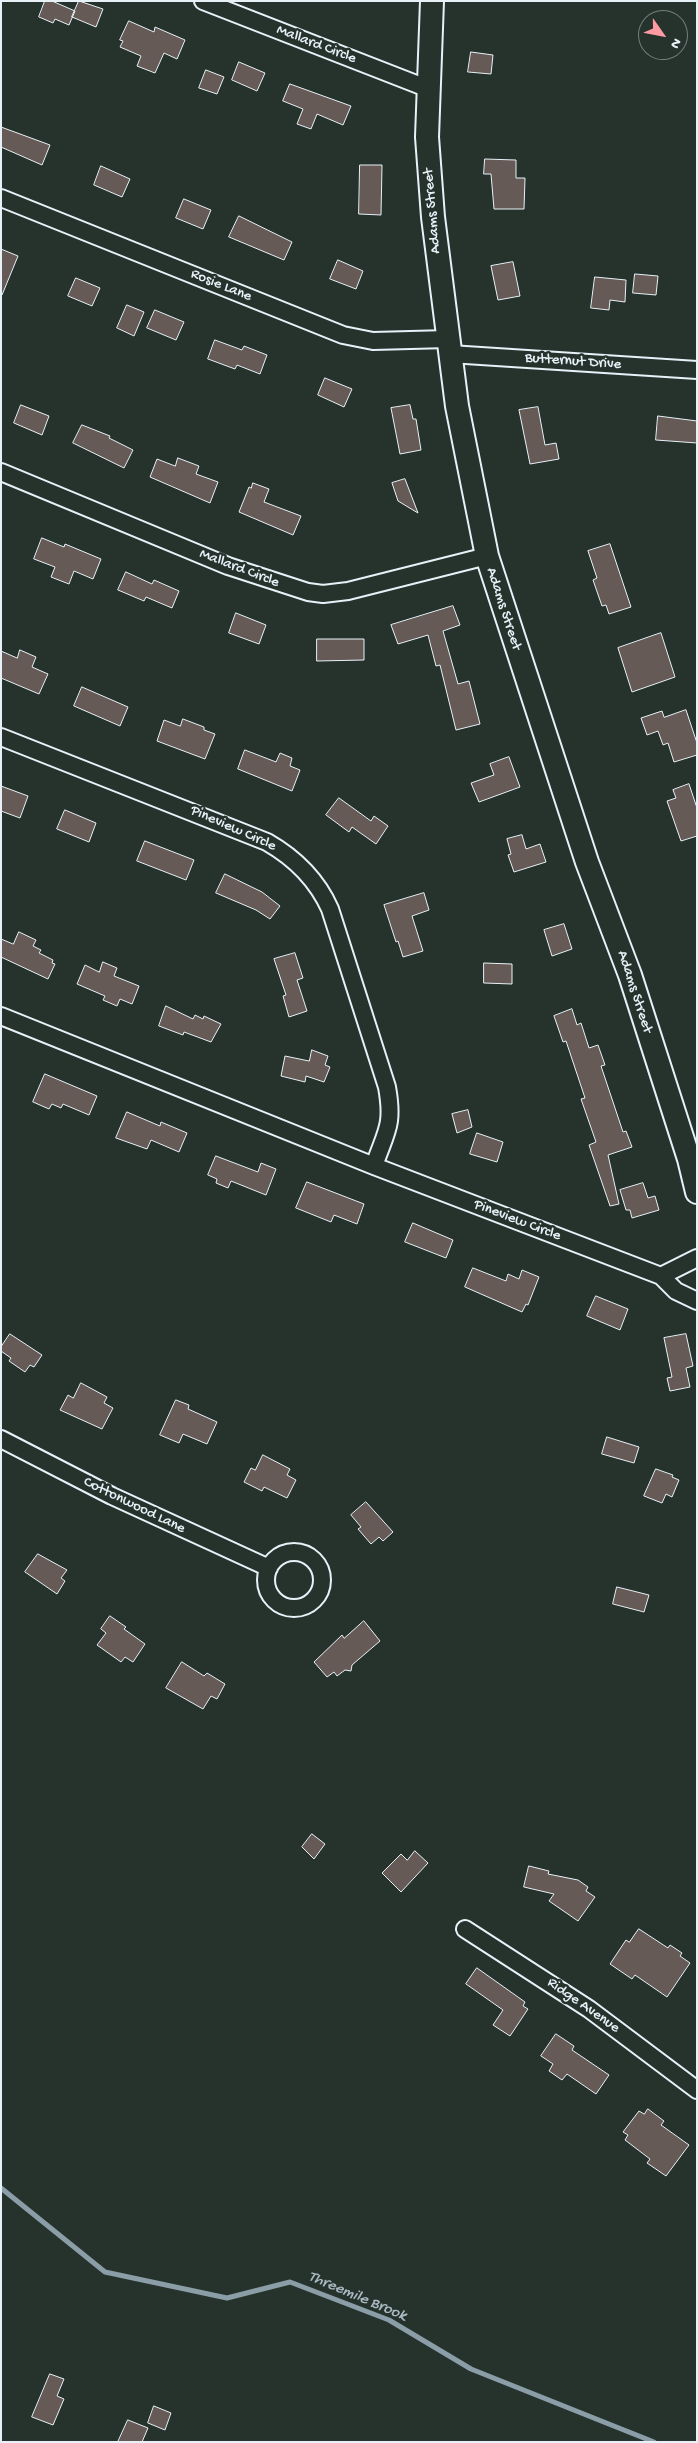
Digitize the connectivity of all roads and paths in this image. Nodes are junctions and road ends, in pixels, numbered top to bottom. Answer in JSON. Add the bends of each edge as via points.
{"nodes":[{"id":1,"x":203,"y":1,"type":"edge"},
{"id":2,"x":432,"y":1,"type":"edge"},
{"id":3,"x":429,"y":89,"type":"junction"},
{"id":4,"x":1,"y":198,"type":"edge"},
{"id":5,"x":449,"y":346,"type":"junction"},
{"id":6,"x":697,"y":370,"type":"edge"},
{"id":7,"x":1,"y":472,"type":"edge"},
{"id":8,"x":487,"y":556,"type":"junction"},
{"id":9,"x":1,"y":737,"type":"edge"},
{"id":10,"x":1,"y":1016,"type":"edge"},
{"id":11,"x":374,"y":1166,"type":"junction"},
{"id":12,"x":697,"y":1192,"type":"edge"},
{"id":13,"x":697,"y":1258,"type":"edge"},
{"id":14,"x":661,"y":1276,"type":"junction"},
{"id":15,"x":697,"y":1301,"type":"edge"},
{"id":16,"x":1,"y":1439,"type":"edge"},
{"id":17,"x":269,"y":1568,"type":"dead end"},
{"id":18,"x":465,"y":1929,"type":"dead end"},
{"id":19,"x":697,"y":2090,"type":"edge"}],
"edges":[{"from":1,"to":3,"type":"street","name":"Mallard Circle"},
{"from":2,"to":3,"type":"street","name":"Adams Street"},
{"from":3,"to":5,"type":"street","name":"Adams Street","via":[[427,138],[433,217]]},
{"from":4,"to":5,"type":"street","name":"Rosie Lane","via":[[343,335],[373,341]]},
{"from":5,"to":6,"type":"street","name":"Butternut Drive"},
{"from":5,"to":8,"type":"street","name":"Adams Street"},
{"from":7,"to":8,"type":"street","name":"Mallard Circle","via":[[228,566],[308,592],[348,591]]},
{"from":8,"to":12,"type":"street","name":"Adams Street","via":[[587,862],[630,975]]},
{"from":9,"to":11,"type":"street","name":"Pineview Circle","via":[[254,836],[280,850],[311,878],[330,909],[387,1087],[391,1113],[389,1126]]},
{"from":10,"to":11,"type":"street","name":"Pineview Circle"},
{"from":11,"to":14,"type":"street","name":"Pineview Circle"},
{"from":13,"to":14,"type":"street"},
{"from":14,"to":15,"type":"street","name":"Pineview Circle","via":[[676,1291]]},
{"from":16,"to":17,"type":"street","name":"Cottonwood Lane","via":[[112,1496]]},
{"from":18,"to":19,"type":"street","name":"Ridge Avenue","via":[[589,2009]]}]}
